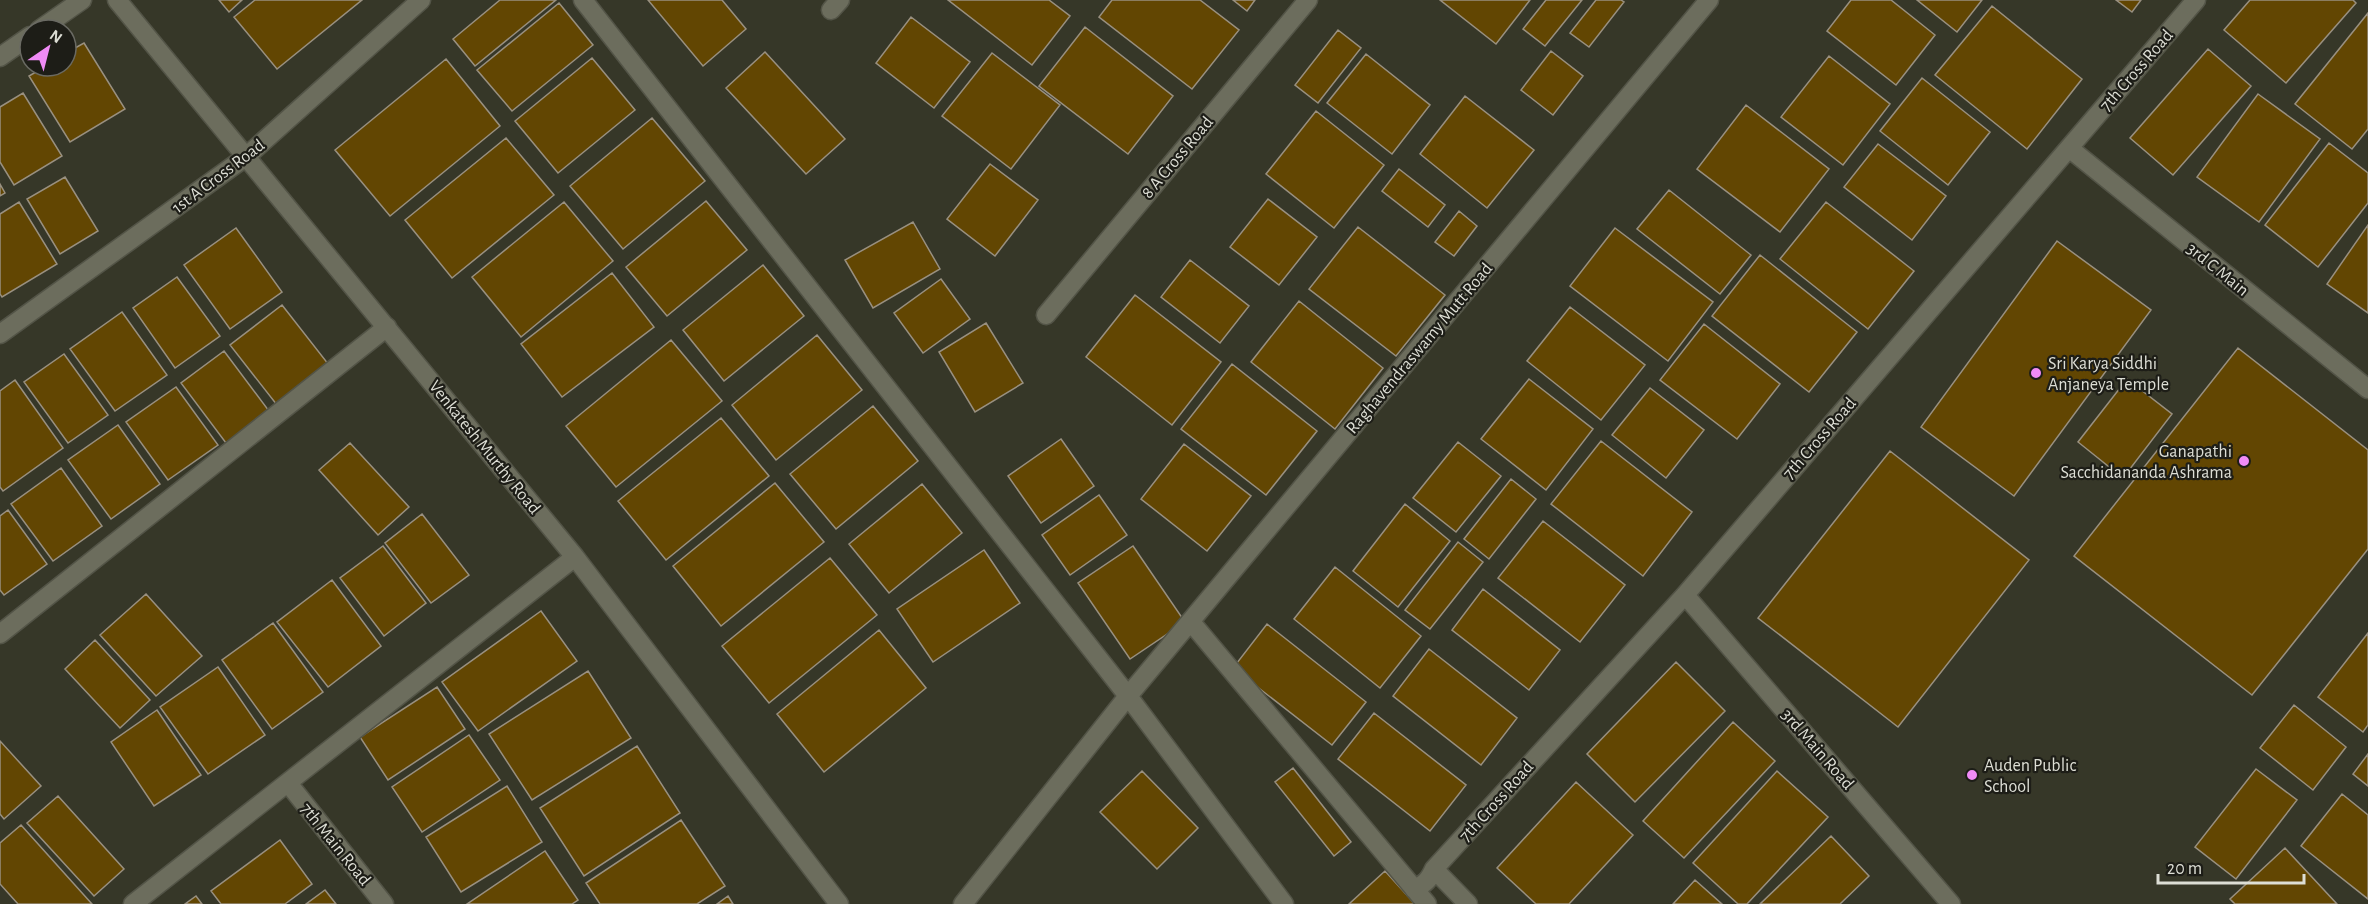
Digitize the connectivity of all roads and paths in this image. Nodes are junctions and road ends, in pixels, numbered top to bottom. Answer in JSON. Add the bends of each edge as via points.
{"nodes":[{"id":1,"x":82,"y":0,"type":"edge"},
{"id":2,"x":117,"y":0,"type":"edge"},
{"id":3,"x":421,"y":0,"type":"edge"},
{"id":4,"x":583,"y":0,"type":"edge"},
{"id":5,"x":1308,"y":0,"type":"edge"},
{"id":6,"x":1709,"y":0,"type":"edge"},
{"id":7,"x":2196,"y":0,"type":"edge"},
{"id":8,"x":56,"y":18,"type":"edge"},
{"id":9,"x":18,"y":44,"type":"edge"},
{"id":10,"x":0,"y":57,"type":"edge"},
{"id":11,"x":2069,"y":148,"type":"junction"},
{"id":12,"x":247,"y":156,"type":"junction"},
{"id":13,"x":1046,"y":315,"type":"dead end"},
{"id":14,"x":387,"y":327,"type":"junction"},
{"id":15,"x":0,"y":334,"type":"edge"},
{"id":16,"x":2368,"y":390,"type":"edge"},
{"id":17,"x":575,"y":557,"type":"junction"},
{"id":18,"x":1685,"y":595,"type":"junction"},
{"id":19,"x":1191,"y":622,"type":"junction"},
{"id":20,"x":0,"y":634,"type":"edge"},
{"id":21,"x":1128,"y":696,"type":"junction"},
{"id":22,"x":288,"y":783,"type":"junction"},
{"id":23,"x":1434,"y":869,"type":"junction"},
{"id":24,"x":1414,"y":889,"type":"junction"},
{"id":25,"x":133,"y":904,"type":"edge"},
{"id":26,"x":384,"y":904,"type":"edge"},
{"id":27,"x":839,"y":904,"type":"edge"},
{"id":28,"x":963,"y":904,"type":"edge"},
{"id":29,"x":1284,"y":904,"type":"edge"},
{"id":30,"x":1427,"y":904,"type":"edge"},
{"id":31,"x":1468,"y":904,"type":"edge"},
{"id":32,"x":1951,"y":904,"type":"edge"}],
"edges":[{"from":1,"to":8,"type":"street"},
{"from":2,"to":12,"type":"street","name":"Venkatesh Murthy Road"},
{"from":3,"to":12,"type":"street","name":"1st A Cross Road"},
{"from":4,"to":21,"type":"street"},
{"from":5,"to":13,"type":"street","name":"8 A Cross Road"},
{"from":6,"to":19,"type":"street","name":"Raghavendraswamy Mutt Road"},
{"from":7,"to":11,"type":"street","name":"7th Cross Road"},
{"from":9,"to":10,"type":"street"},
{"from":11,"to":16,"type":"street","name":"3rd C Main"},
{"from":11,"to":18,"type":"street","name":"7th Cross Road"},
{"from":12,"to":14,"type":"street","name":"Venkatesh Murthy Road"},
{"from":12,"to":15,"type":"street","name":"1st A Cross Road"},
{"from":14,"to":17,"type":"street","name":"Venkatesh Murthy Road"},
{"from":14,"to":20,"type":"street"},
{"from":17,"to":22,"type":"street"},
{"from":17,"to":27,"type":"street","name":"Venkatesh Murthy Road"},
{"from":18,"to":23,"type":"street","name":"7th Cross Road"},
{"from":18,"to":32,"type":"street","name":"3rd Main Road"},
{"from":19,"to":21,"type":"street","name":"Raghavendraswamy Mutt Road"},
{"from":19,"to":24,"type":"street"},
{"from":21,"to":28,"type":"street","name":"Raghavendraswamy Mutt Road"},
{"from":21,"to":29,"type":"street"},
{"from":22,"to":25,"type":"street"},
{"from":22,"to":26,"type":"street","name":"7th Main Road"},
{"from":23,"to":24,"type":"street","name":"7th Cross Road","via":[[1424,885]]},
{"from":23,"to":31,"type":"street"},
{"from":24,"to":30,"type":"street"}]}
